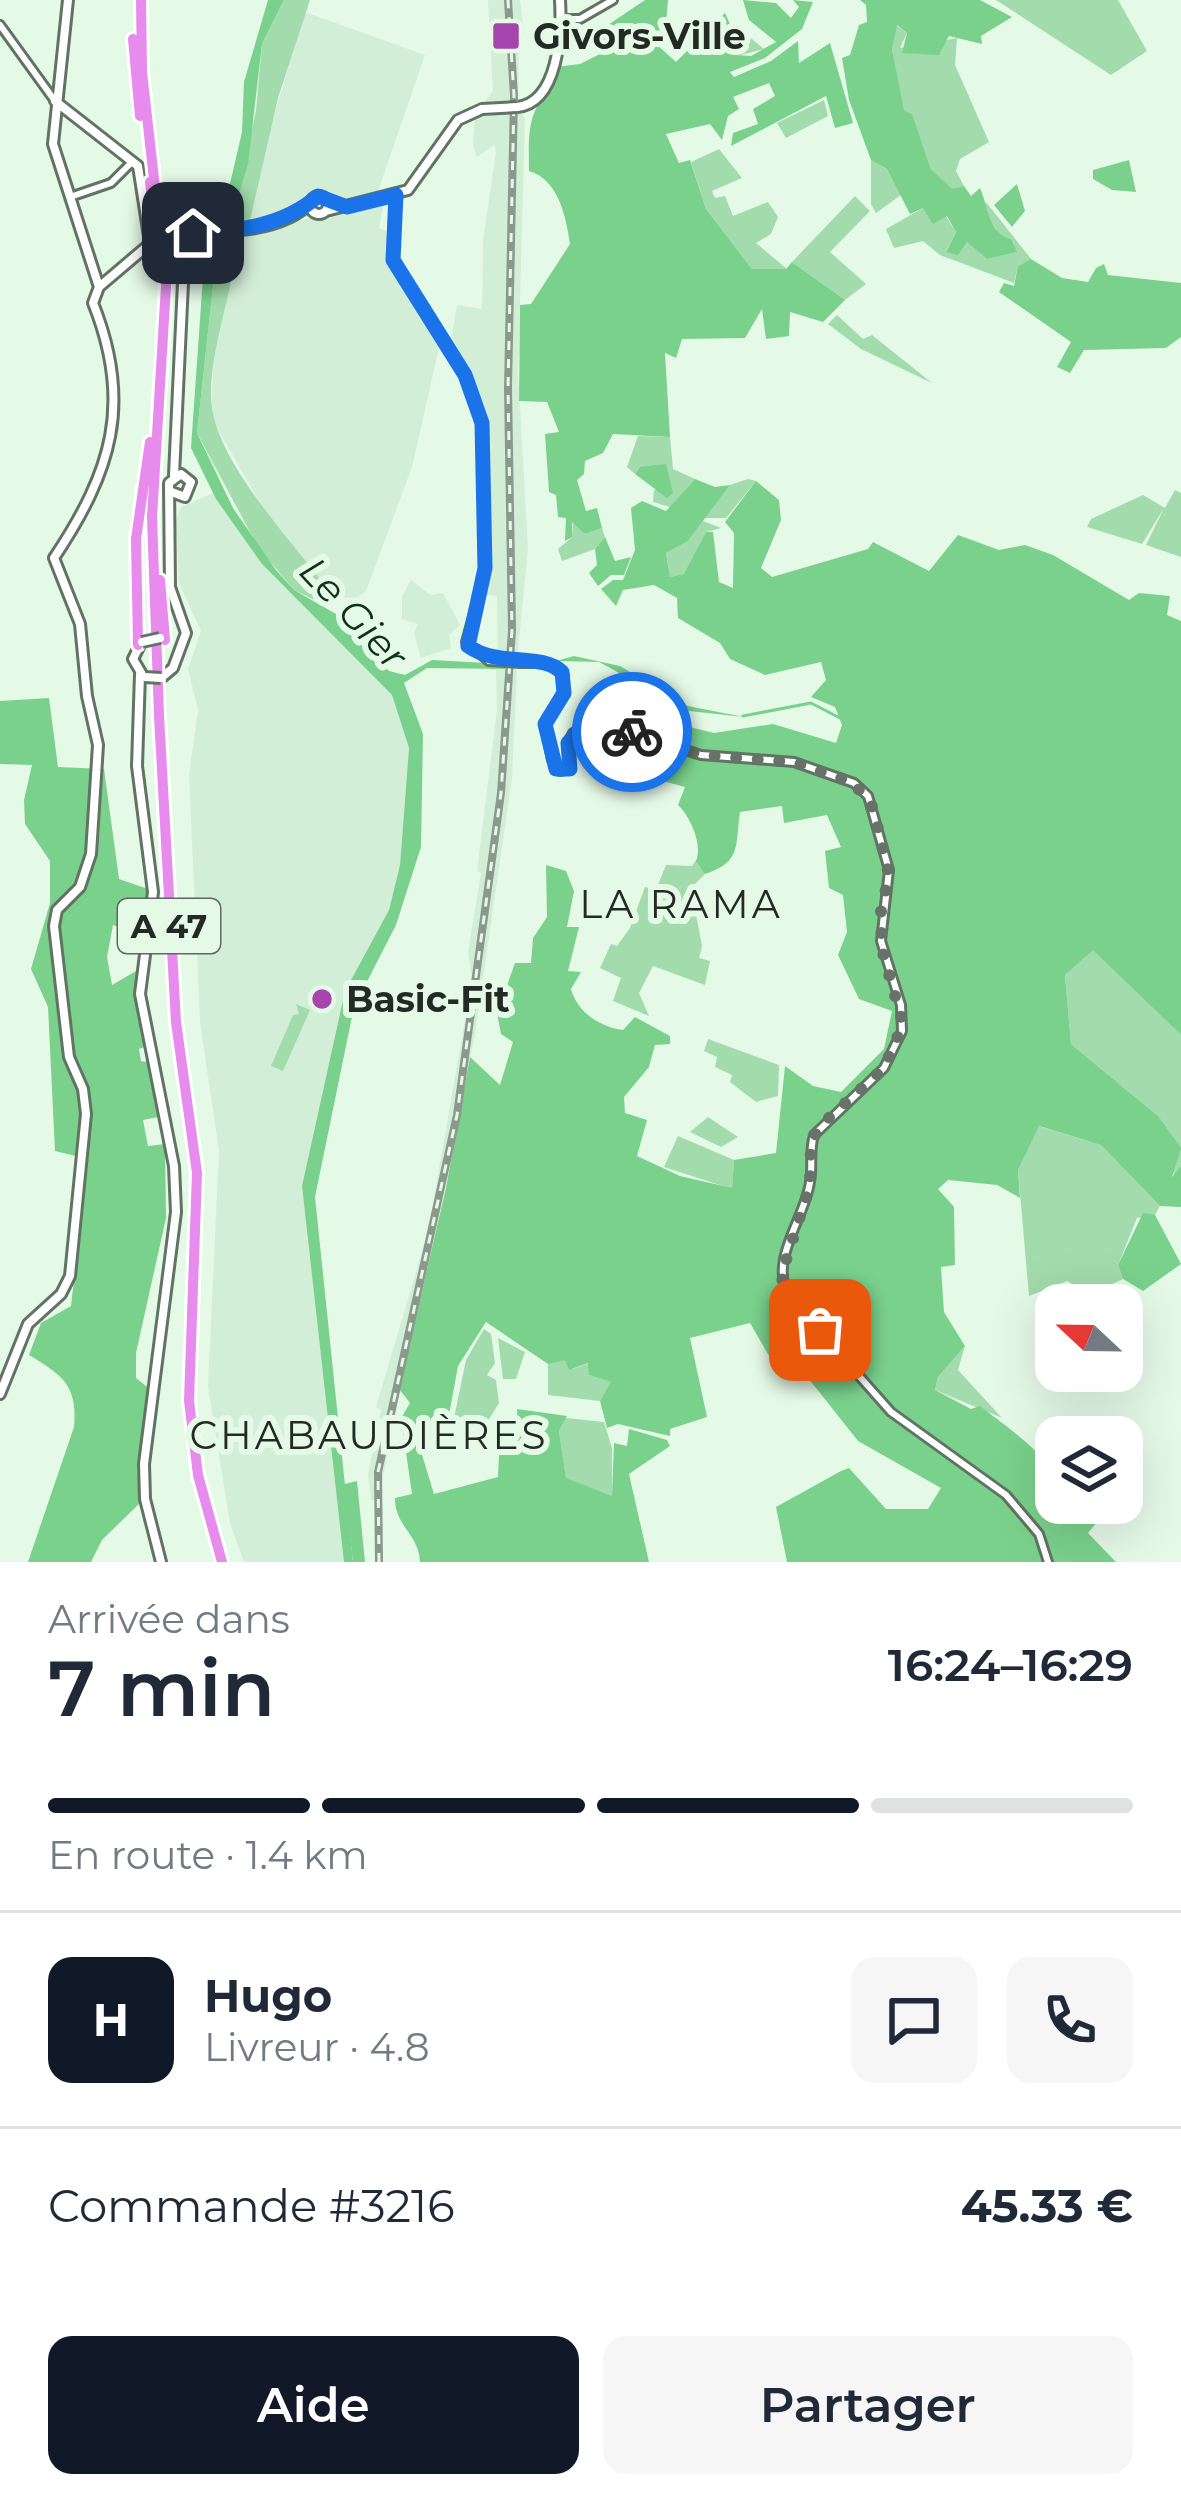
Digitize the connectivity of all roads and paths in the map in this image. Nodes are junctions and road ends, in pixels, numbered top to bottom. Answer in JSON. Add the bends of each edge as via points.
{"nodes":[{"id":1,"x":68,"y":0,"type":"edge"},
{"id":2,"x":138,"y":0,"type":"edge"},
{"id":3,"x":560,"y":0,"type":"edge"},
{"id":4,"x":613,"y":0,"type":"edge"},
{"id":5,"x":560,"y":19,"type":"junction"},
{"id":6,"x":0,"y":25,"type":"edge"},
{"id":7,"x":55,"y":101,"type":"junction"},
{"id":8,"x":133,"y":161,"type":"junction"},
{"id":9,"x":396,"y":195,"type":"junction"},
{"id":10,"x":69,"y":198,"type":"junction"},
{"id":11,"x":311,"y":202,"type":"junction"},
{"id":12,"x":327,"y":207,"type":"junction"},
{"id":13,"x":300,"y":212,"type":"junction"},
{"id":14,"x":314,"y":213,"type":"junction"},
{"id":15,"x":178,"y":237,"type":"junction"},
{"id":16,"x":152,"y":242,"type":"junction"},
{"id":17,"x":99,"y":287,"type":"junction"},
{"id":18,"x":182,"y":288,"type":"junction"},
{"id":19,"x":150,"y":442,"type":"junction"},
{"id":20,"x":155,"y":469,"type":"junction"},
{"id":21,"x":178,"y":472,"type":"junction"},
{"id":22,"x":169,"y":490,"type":"junction"},
{"id":23,"x":181,"y":498,"type":"junction"},
{"id":24,"x":170,"y":511,"type":"junction"},
{"id":25,"x":164,"y":640,"type":"junction"},
{"id":26,"x":184,"y":640,"type":"junction"},
{"id":27,"x":140,"y":643,"type":"junction"},
{"id":28,"x":176,"y":656,"type":"junction"},
{"id":29,"x":147,"y":682,"type":"junction"},
{"id":30,"x":0,"y":1394,"type":"edge"},
{"id":31,"x":161,"y":1562,"type":"edge"},
{"id":32,"x":218,"y":1562,"type":"edge"},
{"id":33,"x":1048,"y":1562,"type":"edge"}],
"edges":[{"from":1,"to":7,"type":"main road"},
{"from":2,"to":19,"type":"highway","number":"A 47","via":[[134,66],[158,262]]},
{"from":2,"to":20,"type":"highway","number":"A 47","via":[[166,286]]},
{"from":3,"to":5,"type":"main road"},
{"from":4,"to":5,"type":"street","via":[[580,19]]},
{"from":5,"to":9,"type":"main road","bridge":true,"via":[[545,91],[534,103],[462,116],[415,184]]},
{"from":6,"to":7,"type":"street"},
{"from":7,"to":8,"type":"main road"},
{"from":7,"to":10,"type":"main road","via":[[53,144]]},
{"from":8,"to":10,"type":"street","via":[[111,183]]},
{"from":8,"to":16,"type":"main road"},
{"from":9,"to":12,"type":"main road"},
{"from":9,"to":33,"type":"street","bridge":true,"via":[[393,260],[465,375],[482,423],[485,568],[466,642],[489,661],[548,663],[564,676],[564,693],[545,724],[560,771],[570,769],[568,743],[577,730],[609,725],[701,755],[794,762],[868,796],[889,870],[881,941],[901,1005],[901,1037],[880,1073],[814,1135],[810,1185],[782,1281],[867,1389],[1013,1502],[1039,1534]]},
{"from":10,"to":17,"type":"main road"},
{"from":11,"to":12,"type":"main road","via":[[320,196]]},
{"from":11,"to":13,"type":"main road"},
{"from":11,"to":14,"type":"main road"},
{"from":12,"to":14,"type":"main road"},
{"from":13,"to":14,"type":"main road"},
{"from":13,"to":15,"type":"main road"},
{"from":15,"to":16,"type":"main road","bridge":true},
{"from":15,"to":18,"type":"main road"},
{"from":15,"to":18,"type":"main road"},
{"from":16,"to":17,"type":"main road"},
{"from":17,"to":30,"type":"main road","via":[[93,303],[117,383],[107,447],[88,509],[54,558],[80,625],[98,746],[92,854],[54,926],[86,1131],[70,1276],[28,1324]]},
{"from":18,"to":21,"type":"main road","via":[[172,436]]},
{"from":19,"to":27,"type":"highway","via":[[136,539]]},
{"from":19,"to":32,"type":"highway","number":"A 47","via":[[146,585],[163,926],[190,1175],[183,1404],[191,1476]]},
{"from":20,"to":25,"type":"highway"},
{"from":20,"to":32,"type":"highway","number":"A 47","via":[[169,926],[196,1173],[189,1401]]},
{"from":21,"to":22,"type":"main road"},
{"from":21,"to":23,"type":"main road","via":[[192,485]]},
{"from":22,"to":23,"type":"main road"},
{"from":22,"to":24,"type":"main road"},
{"from":23,"to":24,"type":"main road"},
{"from":24,"to":26,"type":"main road","via":[[170,587],[186,623]]},
{"from":25,"to":26,"type":"main road"},
{"from":25,"to":27,"type":"main road","bridge":true},
{"from":25,"to":28,"type":"main road"},
{"from":26,"to":28,"type":"main road"},
{"from":27,"to":29,"type":"main road","via":[[134,659]]},
{"from":28,"to":29,"type":"main road","via":[[172,670]]},
{"from":29,"to":31,"type":"main road","via":[[136,766],[153,892],[140,994],[176,1212],[144,1464]]}]}
